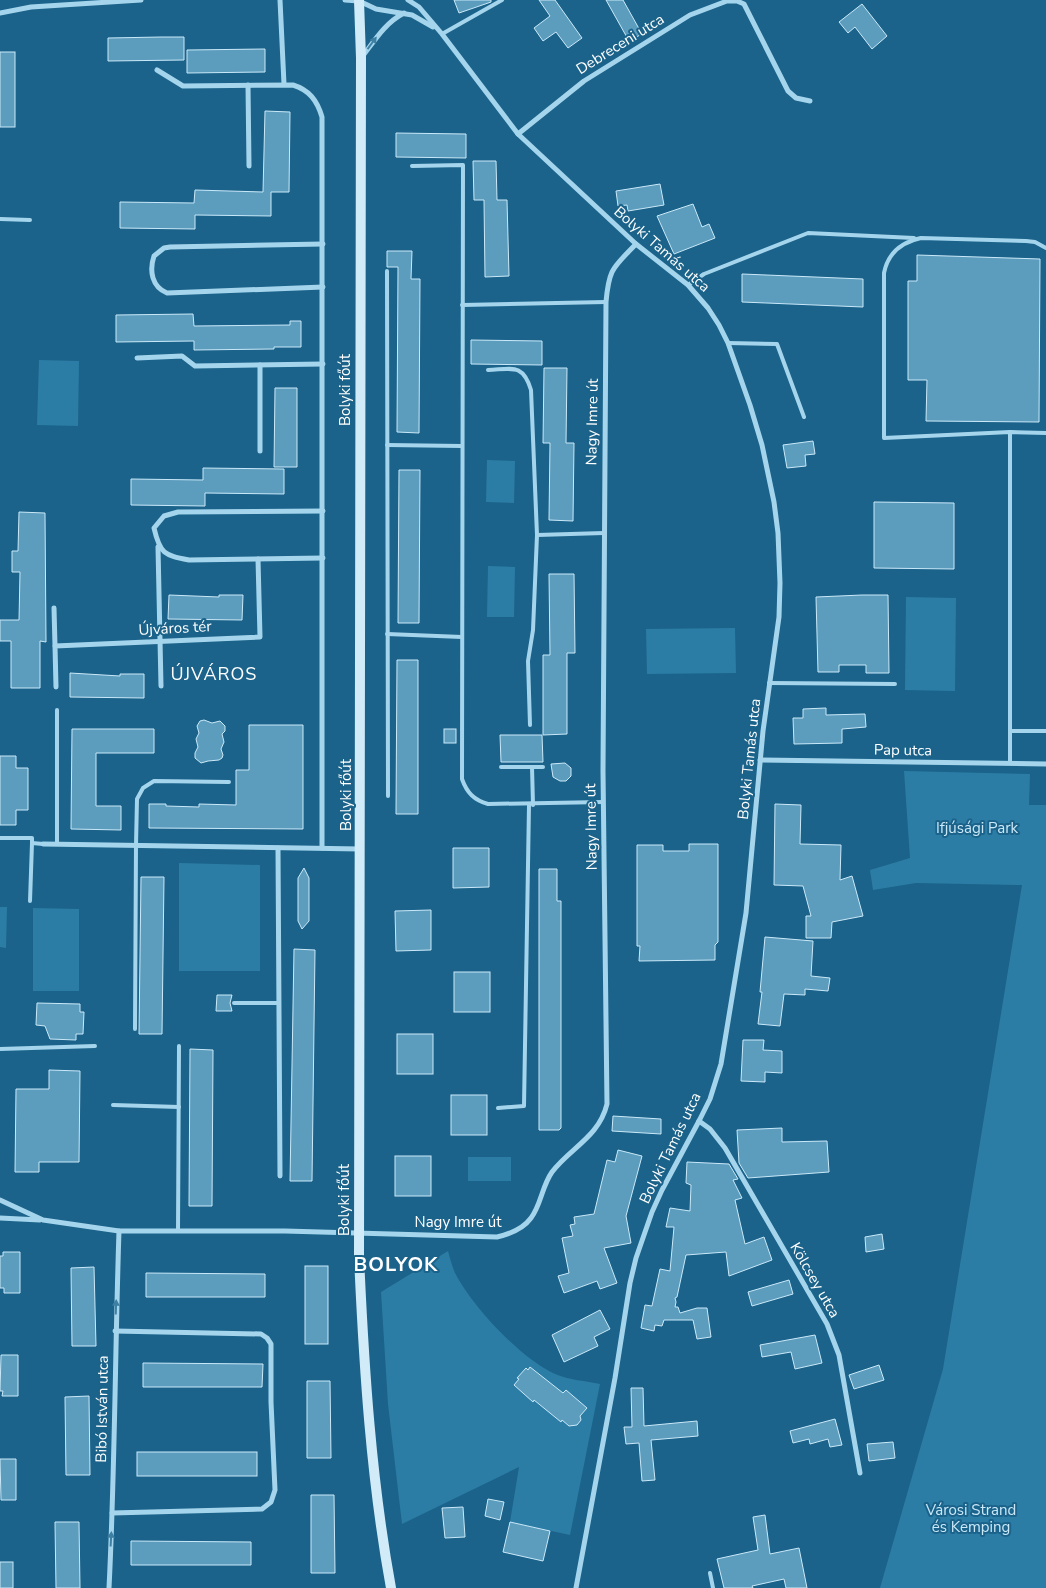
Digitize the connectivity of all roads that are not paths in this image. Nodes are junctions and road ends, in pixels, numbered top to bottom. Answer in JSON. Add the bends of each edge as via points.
{"nodes":[{"id":1,"x":141,"y":0,"type":"edge"},
{"id":2,"x":280,"y":0,"type":"edge"},
{"id":3,"x":345,"y":0,"type":"edge"},
{"id":4,"x":360,"y":0,"type":"edge"},
{"id":5,"x":408,"y":0,"type":"edge"},
{"id":6,"x":502,"y":0,"type":"edge"},
{"id":7,"x":103,"y":1,"type":"edge"},
{"id":8,"x":0,"y":12,"type":"edge"},
{"id":9,"x":404,"y":13,"type":"junction"},
{"id":10,"x":440,"y":32,"type":"junction"},
{"id":11,"x":361,"y":58,"type":"junction"},
{"id":12,"x":157,"y":70,"type":"dead end"},
{"id":13,"x":284,"y":84,"type":"junction"},
{"id":14,"x":248,"y":85,"type":"junction"},
{"id":15,"x":810,"y":101,"type":"dead end"},
{"id":16,"x":518,"y":134,"type":"junction"},
{"id":17,"x":249,"y":166,"type":"dead end"},
{"id":18,"x":412,"y":166,"type":"dead end"},
{"id":19,"x":0,"y":219,"type":"edge"},
{"id":20,"x":30,"y":220,"type":"dead end"},
{"id":21,"x":921,"y":238,"type":"junction"},
{"id":22,"x":322,"y":244,"type":"junction"},
{"id":23,"x":636,"y":244,"type":"junction"},
{"id":24,"x":1046,"y":248,"type":"edge"},
{"id":25,"x":388,"y":271,"type":"dead end"},
{"id":26,"x":688,"y":285,"type":"junction"},
{"id":27,"x":323,"y":287,"type":"junction"},
{"id":28,"x":606,"y":302,"type":"junction"},
{"id":29,"x":462,"y":305,"type":"junction"},
{"id":30,"x":728,"y":343,"type":"junction"},
{"id":31,"x":137,"y":358,"type":"dead end"},
{"id":32,"x":323,"y":364,"type":"junction"},
{"id":33,"x":260,"y":365,"type":"junction"},
{"id":34,"x":488,"y":370,"type":"dead end"},
{"id":35,"x":804,"y":417,"type":"dead end"},
{"id":36,"x":1010,"y":432,"type":"junction"},
{"id":37,"x":1046,"y":433,"type":"edge"},
{"id":38,"x":387,"y":445,"type":"junction"},
{"id":39,"x":462,"y":446,"type":"junction"},
{"id":40,"x":260,"y":451,"type":"dead end"},
{"id":41,"x":323,"y":511,"type":"junction"},
{"id":42,"x":604,"y":533,"type":"junction"},
{"id":43,"x":537,"y":535,"type":"junction"},
{"id":44,"x":158,"y":547,"type":"junction"},
{"id":45,"x":323,"y":558,"type":"junction"},
{"id":46,"x":258,"y":559,"type":"junction"},
{"id":47,"x":54,"y":608,"type":"dead end"},
{"id":48,"x":388,"y":634,"type":"junction"},
{"id":49,"x":462,"y":637,"type":"junction"},
{"id":50,"x":159,"y":641,"type":"junction"},
{"id":51,"x":55,"y":646,"type":"junction"},
{"id":52,"x":769,"y":683,"type":"junction"},
{"id":53,"x":895,"y":684,"type":"dead end"},
{"id":54,"x":161,"y":686,"type":"dead end"},
{"id":55,"x":56,"y":687,"type":"dead end"},
{"id":56,"x":57,"y":710,"type":"dead end"},
{"id":57,"x":530,"y":725,"type":"dead end"},
{"id":58,"x":1046,"y":730,"type":"edge"},
{"id":59,"x":1010,"y":731,"type":"junction"},
{"id":60,"x":760,"y":760,"type":"junction"},
{"id":61,"x":1010,"y":763,"type":"junction"},
{"id":62,"x":1046,"y":764,"type":"edge"},
{"id":63,"x":532,"y":767,"type":"junction"},
{"id":64,"x":543,"y":767,"type":"dead end"},
{"id":65,"x":501,"y":768,"type":"dead end"},
{"id":66,"x":229,"y":782,"type":"dead end"},
{"id":67,"x":388,"y":796,"type":"dead end"},
{"id":68,"x":603,"y":802,"type":"junction"},
{"id":69,"x":531,"y":805,"type":"junction"},
{"id":70,"x":0,"y":838,"type":"edge"},
{"id":71,"x":32,"y":843,"type":"junction"},
{"id":72,"x":43,"y":844,"type":"joint"},
{"id":73,"x":56,"y":844,"type":"junction"},
{"id":74,"x":136,"y":845,"type":"junction"},
{"id":75,"x":278,"y":848,"type":"junction"},
{"id":76,"x":322,"y":848,"type":"junction"},
{"id":77,"x":360,"y":849,"type":"junction"},
{"id":78,"x":30,"y":901,"type":"dead end"},
{"id":79,"x":234,"y":1002,"type":"dead end"},
{"id":80,"x":279,"y":1003,"type":"junction"},
{"id":81,"x":135,"y":1029,"type":"dead end"},
{"id":82,"x":95,"y":1046,"type":"dead end"},
{"id":83,"x":179,"y":1046,"type":"dead end"},
{"id":84,"x":0,"y":1049,"type":"edge"},
{"id":85,"x":113,"y":1105,"type":"dead end"},
{"id":86,"x":179,"y":1107,"type":"junction"},
{"id":87,"x":498,"y":1108,"type":"dead end"},
{"id":88,"x":699,"y":1121,"type":"junction"},
{"id":89,"x":280,"y":1176,"type":"dead end"},
{"id":90,"x":0,"y":1200,"type":"edge"},
{"id":91,"x":0,"y":1218,"type":"edge"},
{"id":92,"x":43,"y":1220,"type":"junction"},
{"id":93,"x":119,"y":1230,"type":"junction"},
{"id":94,"x":178,"y":1231,"type":"junction"},
{"id":95,"x":360,"y":1234,"type":"junction"},
{"id":96,"x":115,"y":1331,"type":"junction"},
{"id":97,"x":860,"y":1473,"type":"dead end"},
{"id":98,"x":112,"y":1513,"type":"junction"},
{"id":99,"x":710,"y":1574,"type":"dead end"},
{"id":100,"x":109,"y":1588,"type":"edge"},
{"id":101,"x":391,"y":1588,"type":"edge"},
{"id":102,"x":576,"y":1588,"type":"edge"},
{"id":103,"x":713,"y":1588,"type":"edge"}],
"edges":[{"from":1,"to":7,"type":"street"},
{"from":2,"to":13,"type":"street"},
{"from":3,"to":4,"type":"street","name":"Bolyki Tamás utca"},
{"from":4,"to":9,"type":"street","name":"Bolyki Tamás utca","via":[[376,9]]},
{"from":4,"to":11,"type":"main road","name":"Bolyki főút"},
{"from":5,"to":10,"type":"street","name":"Bolyki Tamás utca","via":[[419,7]]},
{"from":6,"to":10,"type":"lane"},
{"from":7,"to":8,"type":"street"},
{"from":9,"to":10,"type":"street","name":"Bolyki Tamás utca","via":[[417,17]]},
{"from":11,"to":9,"type":"street","one_way":true,"via":[[384,27]]},
{"from":10,"to":16,"type":"street","name":"Bolyki Tamás utca"},
{"from":11,"to":77,"type":"main road","name":"Bolyki főút"},
{"from":12,"to":14,"type":"street","via":[[183,86]]},
{"from":13,"to":14,"type":"street"},
{"from":13,"to":22,"type":"street","via":[[303,88],[311,94],[322,117]]},
{"from":14,"to":17,"type":"street"},
{"from":15,"to":16,"type":"street","name":"Debreceni utca","via":[[796,98],[788,91],[744,4],[727,1],[690,15],[584,81]]},
{"from":16,"to":23,"type":"street","name":"Bolyki Tamás utca"},
{"from":18,"to":29,"type":"lane","via":[[463,165]]},
{"from":19,"to":20,"type":"lane"},
{"from":21,"to":24,"type":"lane","via":[[1026,241]]},
{"from":21,"to":26,"type":"lane","via":[[808,233],[704,274]]},
{"from":21,"to":36,"type":"lane","via":[[897,248],[888,259],[884,273],[884,438]]},
{"from":22,"to":27,"type":"street"},
{"from":22,"to":27,"type":"street","via":[[170,247],[154,256],[152,267],[155,285],[167,293]]},
{"from":23,"to":26,"type":"street","name":"Bolyki Tamás utca"},
{"from":23,"to":28,"type":"street","name":"Nagy Imre út","via":[[611,272]]},
{"from":25,"to":38,"type":"lane"},
{"from":26,"to":30,"type":"street","name":"Bolyki Tamás utca","via":[[708,308]]},
{"from":27,"to":32,"type":"street"},
{"from":28,"to":29,"type":"lane"},
{"from":28,"to":42,"type":"street","name":"Nagy Imre út"},
{"from":29,"to":39,"type":"lane"},
{"from":30,"to":35,"type":"lane","via":[[777,344]]},
{"from":30,"to":52,"type":"street","name":"Bolyki Tamás utca","via":[[762,445],[777,526],[780,583]]},
{"from":31,"to":33,"type":"street","via":[[182,356],[195,366]]},
{"from":32,"to":33,"type":"street"},
{"from":32,"to":41,"type":"street"},
{"from":33,"to":40,"type":"street"},
{"from":34,"to":43,"type":"lane","via":[[513,369],[528,379]]},
{"from":36,"to":37,"type":"lane"},
{"from":36,"to":59,"type":"lane"},
{"from":38,"to":39,"type":"lane"},
{"from":38,"to":48,"type":"lane"},
{"from":39,"to":49,"type":"lane"},
{"from":41,"to":44,"type":"street","via":[[178,512],[164,516],[154,528]]},
{"from":41,"to":45,"type":"street"},
{"from":42,"to":43,"type":"lane"},
{"from":42,"to":68,"type":"street","name":"Nagy Imre út"},
{"from":43,"to":57,"type":"lane","via":[[533,630],[528,661]]},
{"from":44,"to":46,"type":"street","via":[[169,556],[189,560]]},
{"from":44,"to":50,"type":"street"},
{"from":45,"to":46,"type":"street"},
{"from":45,"to":76,"type":"street"},
{"from":46,"to":50,"type":"street","name":"Újváros tér","via":[[260,637]]},
{"from":47,"to":51,"type":"street"},
{"from":48,"to":49,"type":"lane"},
{"from":48,"to":67,"type":"lane"},
{"from":49,"to":69,"type":"lane","via":[[464,786],[474,798],[488,804]]},
{"from":50,"to":51,"type":"street","name":"Újváros tér"},
{"from":50,"to":54,"type":"street"},
{"from":51,"to":55,"type":"street"},
{"from":52,"to":53,"type":"lane"},
{"from":52,"to":60,"type":"street","name":"Bolyki Tamás utca"},
{"from":56,"to":73,"type":"lane"},
{"from":58,"to":59,"type":"lane"},
{"from":59,"to":61,"type":"lane"},
{"from":60,"to":61,"type":"street","name":"Pap utca"},
{"from":60,"to":88,"type":"street","name":"Bolyki Tamás utca","via":[[746,913],[727,1030],[721,1064]]},
{"from":61,"to":62,"type":"street","name":"Pap utca"},
{"from":63,"to":64,"type":"lane"},
{"from":63,"to":65,"type":"lane"},
{"from":63,"to":69,"type":"lane"},
{"from":66,"to":74,"type":"lane","via":[[154,781],[143,788],[138,799]]},
{"from":68,"to":69,"type":"lane"},
{"from":68,"to":95,"type":"street","name":"Nagy Imre út","via":[[605,1113],[594,1132],[552,1172],[530,1219],[509,1234]]},
{"from":69,"to":87,"type":"lane","via":[[524,1106]]},
{"from":70,"to":71,"type":"lane","via":[[32,838]]},
{"from":71,"to":72,"type":"lane"},
{"from":71,"to":78,"type":"lane"},
{"from":72,"to":73,"type":"street"},
{"from":73,"to":74,"type":"street"},
{"from":74,"to":75,"type":"street"},
{"from":74,"to":81,"type":"lane"},
{"from":75,"to":76,"type":"street"},
{"from":75,"to":80,"type":"street"},
{"from":76,"to":77,"type":"street"},
{"from":77,"to":95,"type":"main road","name":"Bolyki főút"},
{"from":79,"to":80,"type":"lane"},
{"from":80,"to":89,"type":"street"},
{"from":82,"to":84,"type":"lane"},
{"from":83,"to":86,"type":"lane"},
{"from":85,"to":86,"type":"lane"},
{"from":86,"to":94,"type":"lane"},
{"from":88,"to":97,"type":"street","name":"Kölcsey utca","via":[[725,1148],[827,1324],[839,1355]]},
{"from":88,"to":102,"type":"street","name":"Bolyki Tamás utca","via":[[652,1212],[630,1282]]},
{"from":90,"to":92,"type":"street"},
{"from":91,"to":92,"type":"street"},
{"from":92,"to":93,"type":"street","name":"Nagy Imre út"},
{"from":93,"to":94,"type":"street","name":"Nagy Imre út"},
{"from":96,"to":93,"type":"street","name":"Bibó István utca","one_way":true},
{"from":94,"to":95,"type":"street","name":"Nagy Imre út"},
{"from":95,"to":101,"type":"main road","name":"Bolyki főút","via":[[363,1351]]},
{"from":96,"to":98,"type":"street","name":"Bibó István utca"},
{"from":96,"to":98,"type":"street","via":[[261,1334],[267,1338],[271,1344],[275,1490],[271,1502],[262,1509]]},
{"from":100,"to":98,"type":"street","name":"Bibó István utca","one_way":true},
{"from":99,"to":103,"type":"lane"}]}
